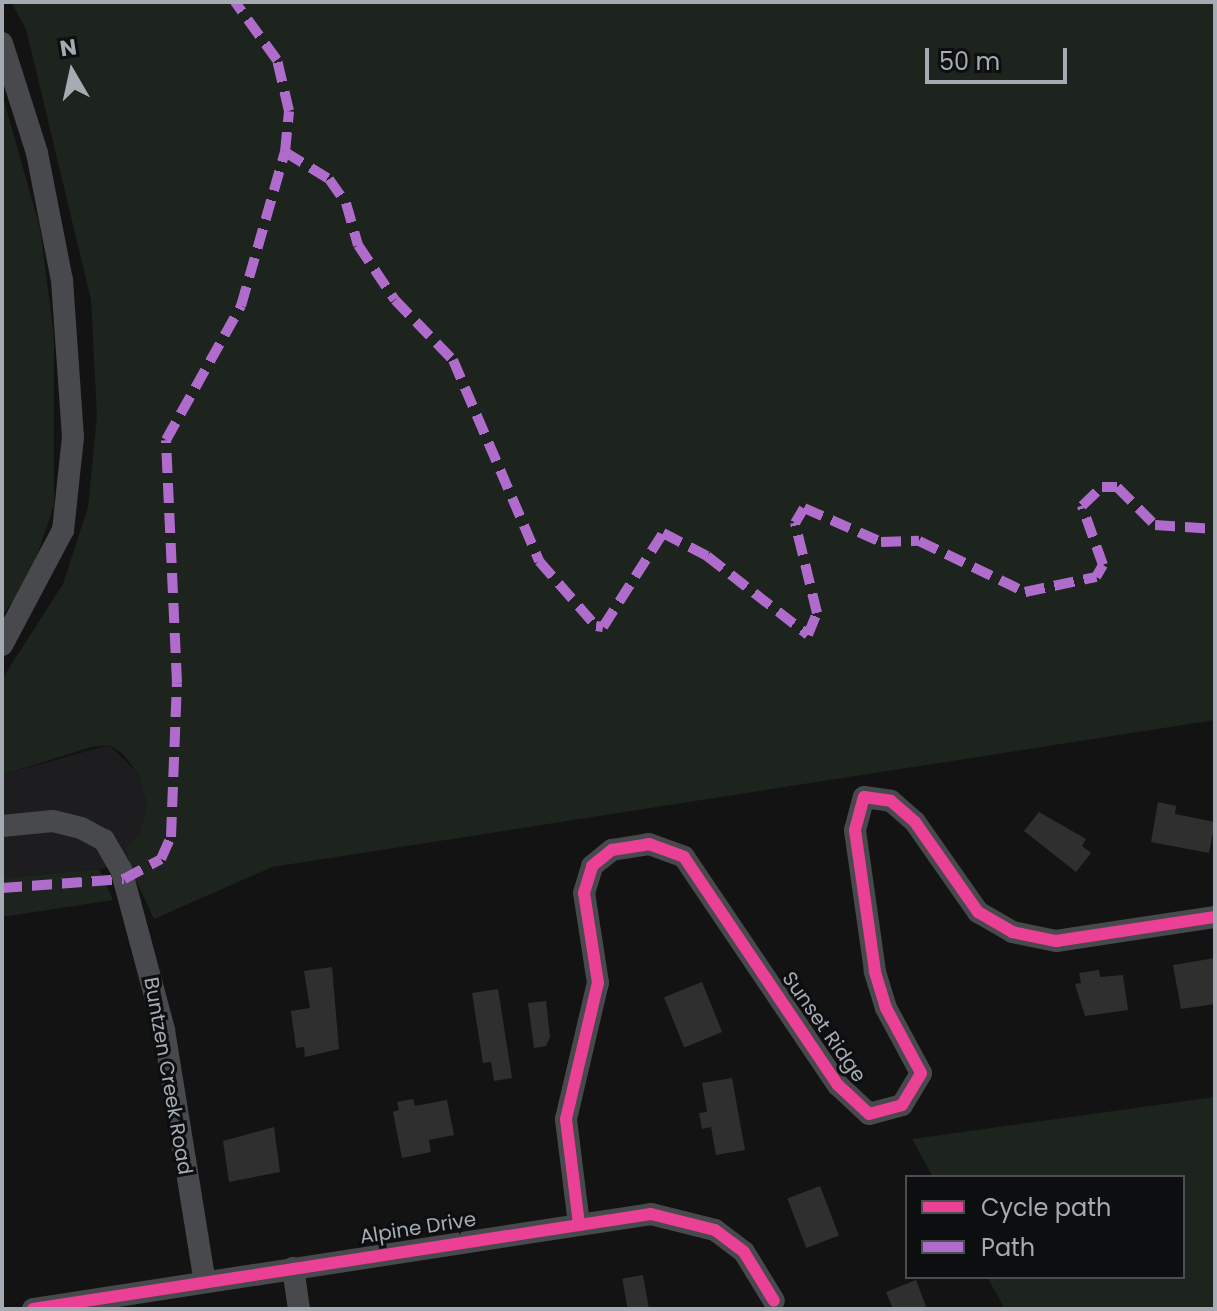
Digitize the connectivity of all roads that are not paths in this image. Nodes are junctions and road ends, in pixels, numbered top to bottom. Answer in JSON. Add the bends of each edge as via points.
{"nodes":[{"id":1,"x":2,"y":43,"type":"edge"},
{"id":2,"x":2,"y":645,"type":"edge"},
{"id":3,"x":2,"y":826,"type":"edge"},
{"id":4,"x":1215,"y":917,"type":"edge"},
{"id":5,"x":579,"y":1224,"type":"junction"},
{"id":6,"x":293,"y":1268,"type":"junction"},
{"id":7,"x":205,"y":1282,"type":"junction"},
{"id":8,"x":774,"y":1301,"type":"dead end"},
{"id":9,"x":33,"y":1309,"type":"edge"},
{"id":10,"x":299,"y":1309,"type":"edge"}],
"edges":[{"from":1,"to":2,"type":"street","via":[[37,153],[62,280],[73,437],[63,530]]},
{"from":3,"to":7,"type":"street","name":"Buntzen Creek Road","via":[[53,821],[81,828],[104,840],[121,869],[164,1030]]},
{"from":4,"to":5,"type":"street","name":"Sunset Ridge","via":[[1056,941],[1012,932],[978,912],[915,822],[891,801],[864,797],[855,830],[877,981],[921,1073],[902,1105],[869,1114],[838,1085],[684,857],[649,844],[612,850],[592,866],[584,893],[598,983],[566,1119]]},
{"from":5,"to":6,"type":"street","name":"Alpine Drive"},
{"from":5,"to":8,"type":"street","name":"Alpine Drive","via":[[651,1214],[693,1220],[744,1252]]},
{"from":6,"to":7,"type":"street","name":"Alpine Drive"},
{"from":6,"to":10,"type":"street"},
{"from":7,"to":9,"type":"street","name":"Alpine Drive"}]}
